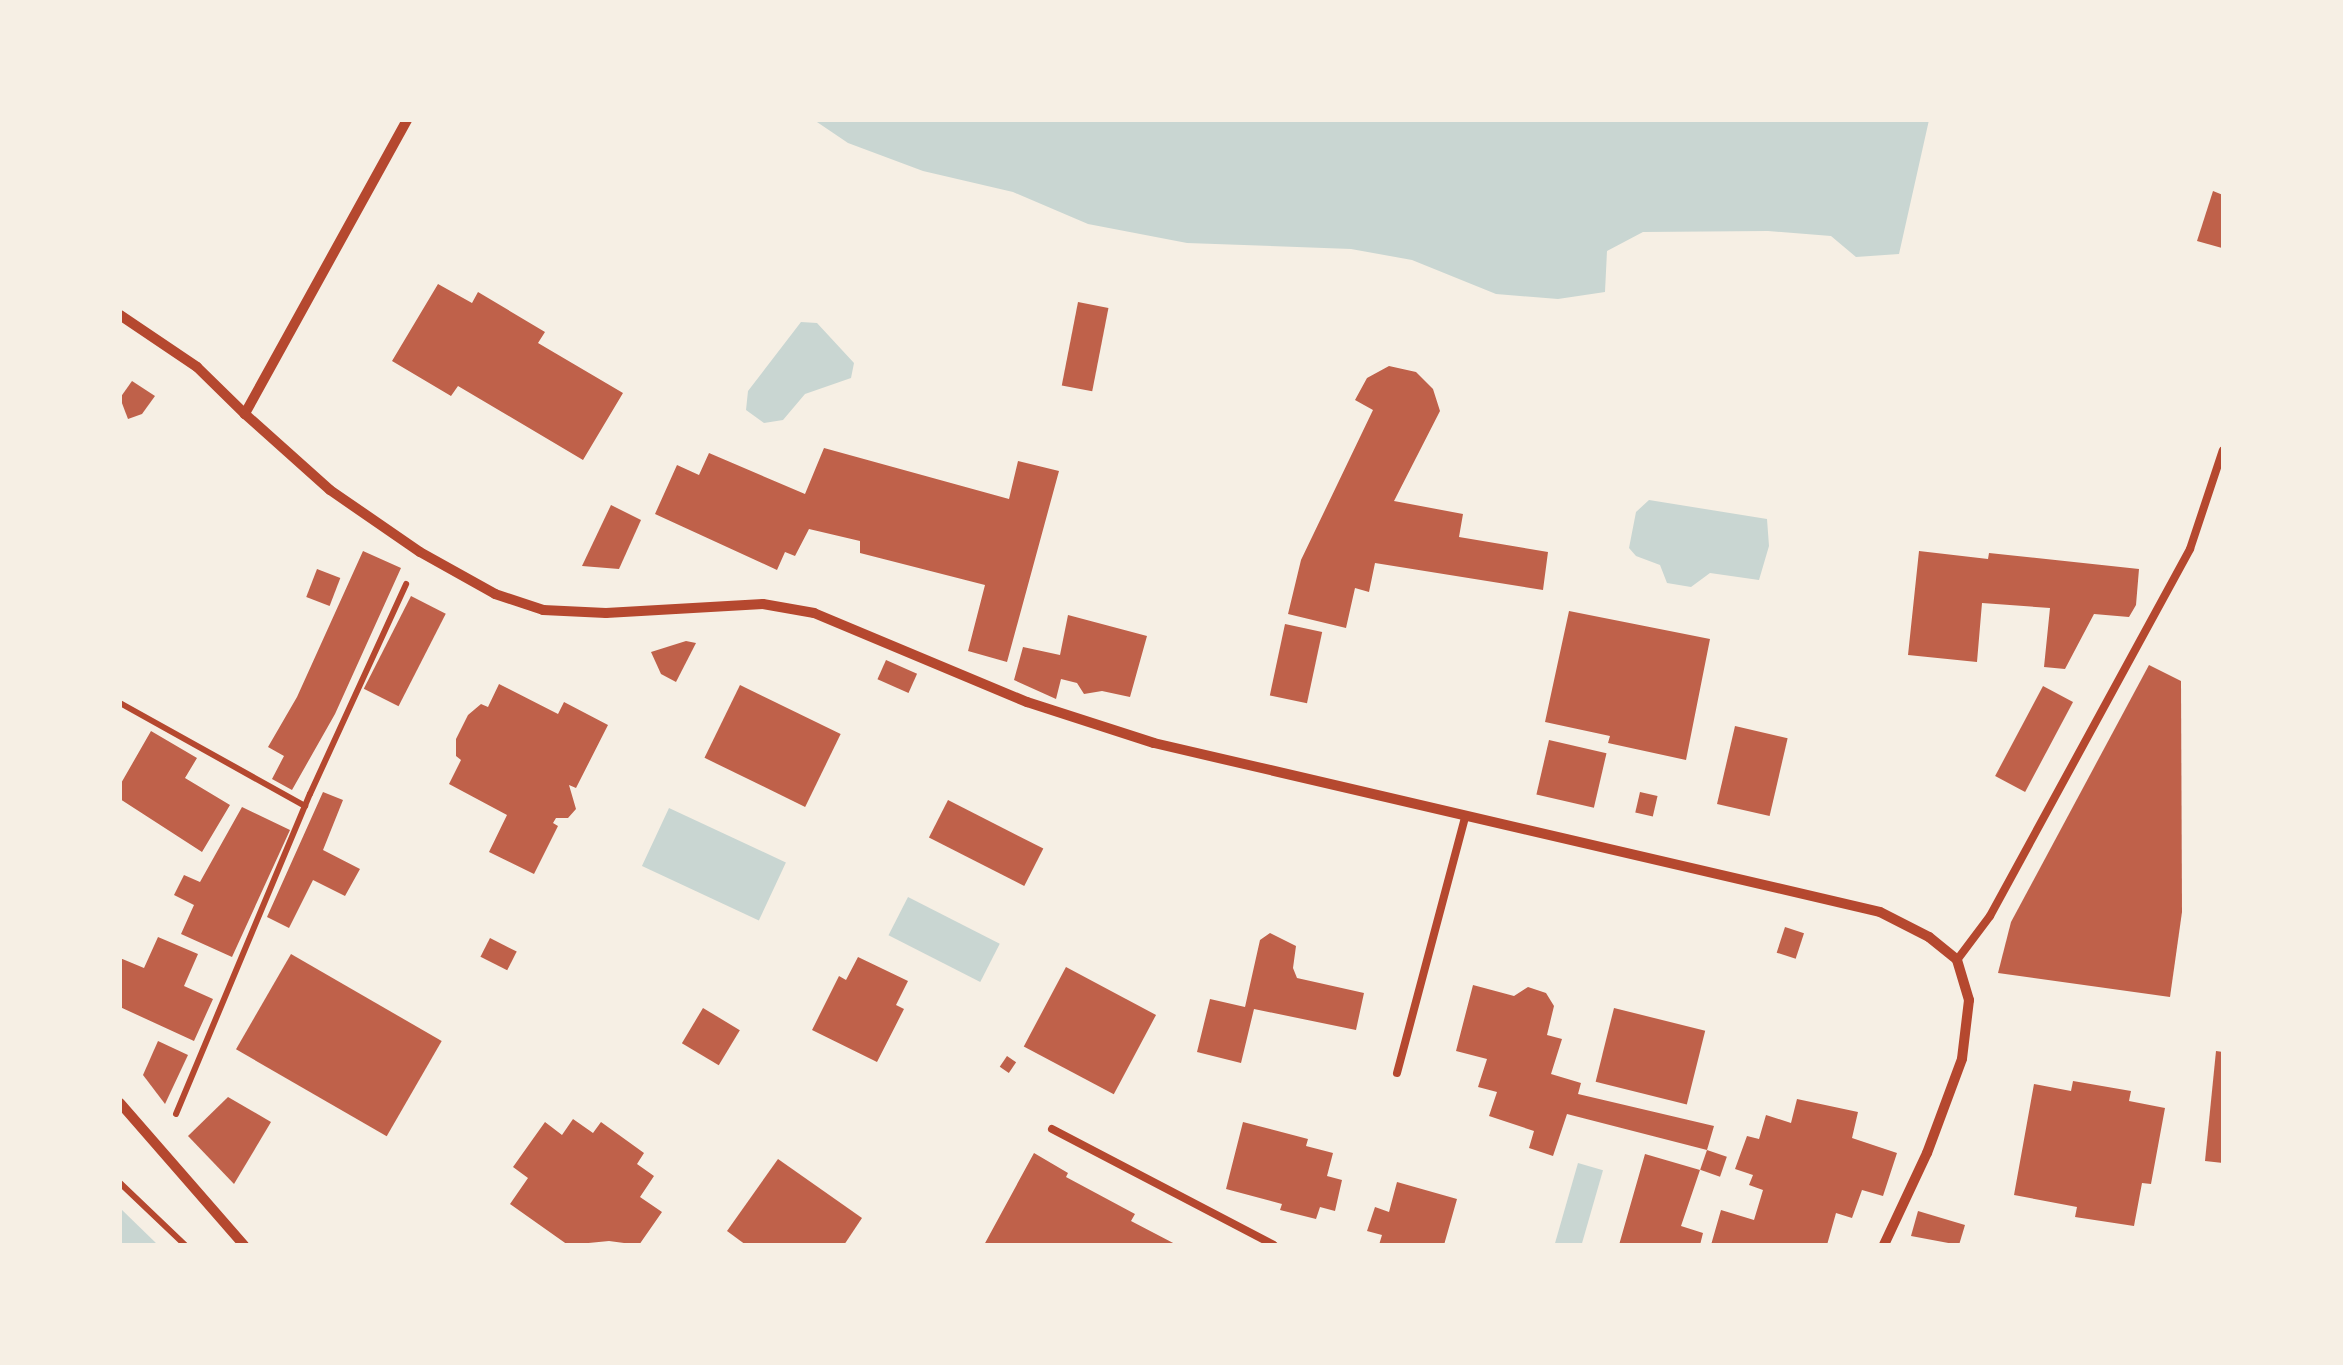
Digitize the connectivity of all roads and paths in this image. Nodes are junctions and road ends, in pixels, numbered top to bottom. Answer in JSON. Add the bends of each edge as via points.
{"nodes":[{"id":1,"x":407,"y":120,"type":"edge"},
{"id":2,"x":120,"y":315,"type":"edge"},
{"id":3,"x":245,"y":414,"type":"junction"},
{"id":4,"x":2223,"y":450,"type":"edge"},
{"id":5,"x":420,"y":552,"type":"junction"},
{"id":6,"x":120,"y":703,"type":"edge"},
{"id":7,"x":305,"y":806,"type":"junction"},
{"id":8,"x":1465,"y":817,"type":"junction"},
{"id":9,"x":1957,"y":960,"type":"junction"},
{"id":10,"x":1398,"y":1073,"type":"dead end"},
{"id":11,"x":120,"y":1103,"type":"edge"},
{"id":12,"x":1052,"y":1128,"type":"dead end"},
{"id":13,"x":162,"y":1148,"type":"junction"},
{"id":14,"x":120,"y":1182,"type":"edge"},
{"id":15,"x":185,"y":1245,"type":"edge"},
{"id":16,"x":244,"y":1245,"type":"edge"},
{"id":17,"x":1274,"y":1245,"type":"edge"},
{"id":18,"x":1884,"y":1245,"type":"edge"}],
"edges":[{"from":1,"to":3,"type":"street"},
{"from":2,"to":3,"type":"street","via":[[196,367]]},
{"from":3,"to":5,"type":"street","via":[[330,490]]},
{"from":4,"to":9,"type":"lane","via":[[2190,549],[1990,916]]},
{"from":5,"to":7,"type":"path"},
{"from":5,"to":8,"type":"street","via":[[495,594],[543,610],[763,604],[814,613],[1027,702],[1154,743]]},
{"from":6,"to":7,"type":"path"},
{"from":7,"to":13,"type":"path"},
{"from":8,"to":9,"type":"street","via":[[1880,912]]},
{"from":8,"to":10,"type":"lane"},
{"from":9,"to":18,"type":"street","via":[[1969,1000],[1962,1059]]},
{"from":11,"to":13,"type":"street"},
{"from":12,"to":17,"type":"lane"},
{"from":13,"to":16,"type":"street"},
{"from":14,"to":15,"type":"path"}]}
